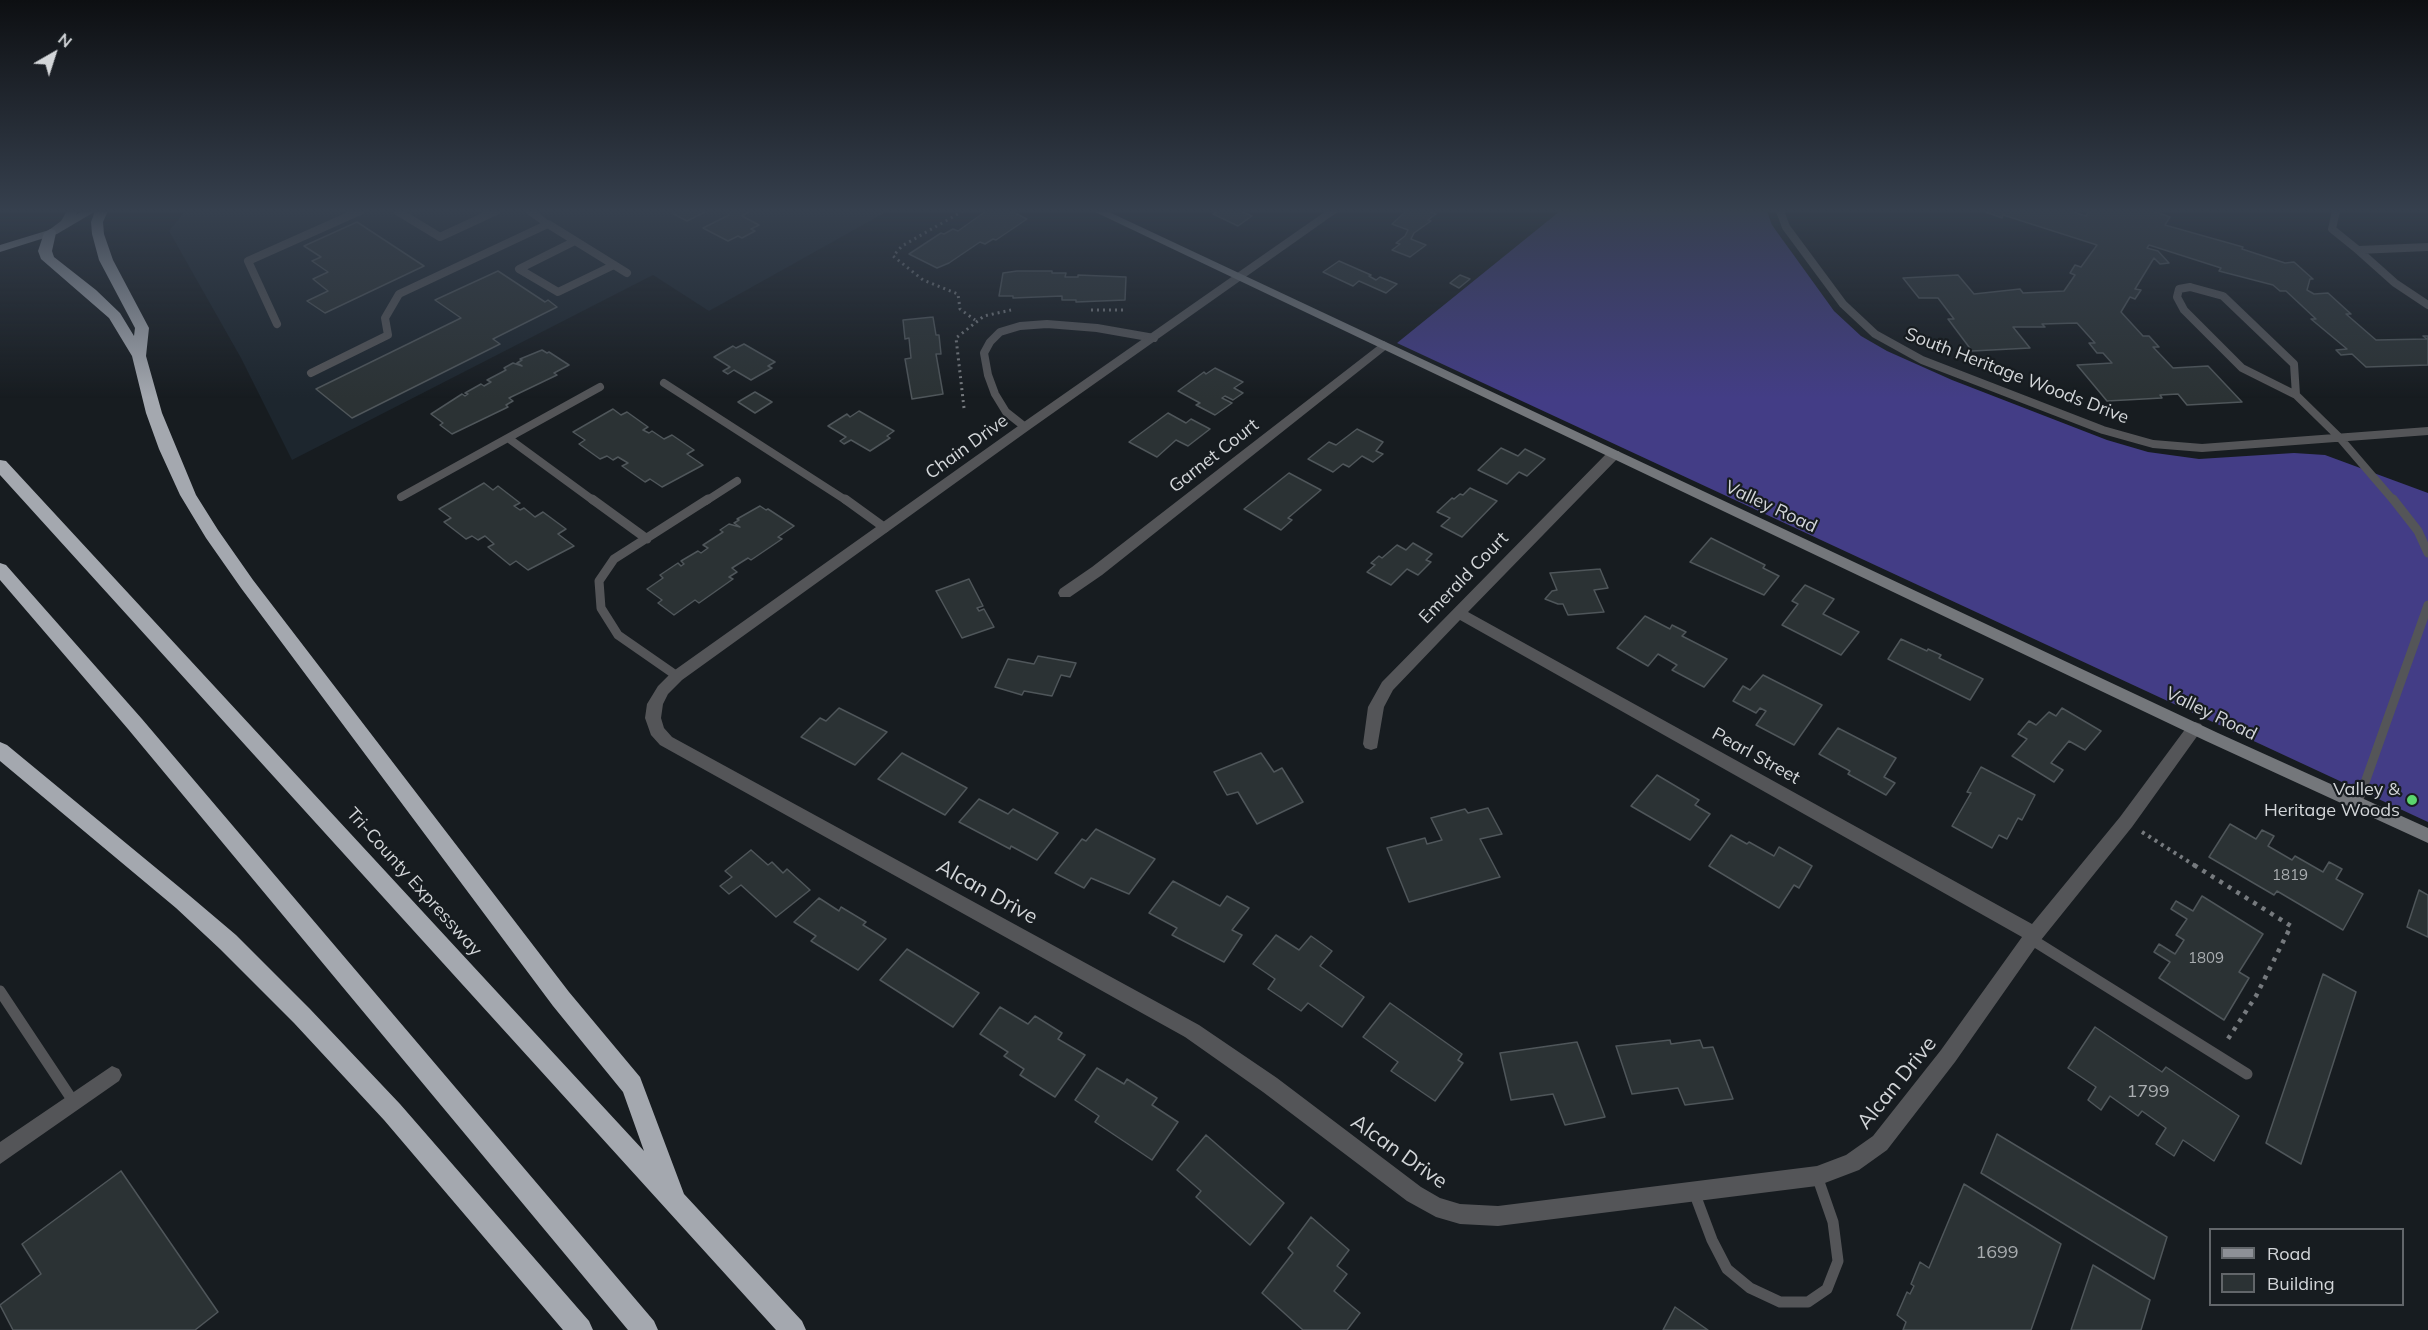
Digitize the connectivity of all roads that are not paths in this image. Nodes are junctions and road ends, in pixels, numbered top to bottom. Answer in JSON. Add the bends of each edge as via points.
{"nodes":[{"id":1,"x":66,"y":273,"type":"edge"},
{"id":2,"x":113,"y":273,"type":"edge"},
{"id":3,"x":254,"y":273,"type":"edge"},
{"id":4,"x":444,"y":273,"type":"edge"},
{"id":5,"x":528,"y":273,"type":"edge"},
{"id":6,"x":597,"y":273,"type":"edge"},
{"id":7,"x":1228,"y":273,"type":"edge"},
{"id":8,"x":1245,"y":273,"type":"edge"},
{"id":9,"x":1821,"y":273,"type":"edge"},
{"id":10,"x":2384,"y":273,"type":"edge"},
{"id":11,"x":1238,"y":278,"type":"junction"},
{"id":12,"x":2428,"y":305,"type":"edge"},
{"id":13,"x":277,"y":324,"type":"dead end"},
{"id":14,"x":1154,"y":338,"type":"junction"},
{"id":15,"x":1384,"y":345,"type":"junction"},
{"id":16,"x":139,"y":356,"type":"junction"},
{"id":17,"x":311,"y":373,"type":"dead end"},
{"id":18,"x":664,"y":383,"type":"dead end"},
{"id":19,"x":600,"y":387,"type":"dead end"},
{"id":20,"x":2296,"y":395,"type":"junction"},
{"id":21,"x":1025,"y":427,"type":"junction"},
{"id":22,"x":2428,"y":431,"type":"edge"},
{"id":23,"x":2338,"y":437,"type":"junction"},
{"id":24,"x":508,"y":438,"type":"junction"},
{"id":25,"x":1614,"y":454,"type":"junction"},
{"id":26,"x":0,"y":465,"type":"edge"},
{"id":27,"x":737,"y":481,"type":"dead end"},
{"id":28,"x":401,"y":496,"type":"dead end"},
{"id":29,"x":885,"y":528,"type":"junction"},
{"id":30,"x":647,"y":539,"type":"junction"},
{"id":31,"x":2428,"y":553,"type":"edge"},
{"id":32,"x":0,"y":569,"type":"edge"},
{"id":33,"x":1065,"y":593,"type":"dead end"},
{"id":34,"x":2428,"y":605,"type":"edge"},
{"id":35,"x":1457,"y":612,"type":"junction"},
{"id":36,"x":718,"y":647,"type":"joint"},
{"id":37,"x":677,"y":676,"type":"junction"},
{"id":38,"x":2195,"y":728,"type":"junction"},
{"id":39,"x":1371,"y":744,"type":"dead end"},
{"id":40,"x":0,"y":750,"type":"edge"},
{"id":41,"x":2357,"y":805,"type":"junction"},
{"id":42,"x":2428,"y":836,"type":"edge"},
{"id":43,"x":2033,"y":937,"type":"junction"},
{"id":44,"x":0,"y":991,"type":"edge"},
{"id":45,"x":2247,"y":1074,"type":"dead end"},
{"id":46,"x":112,"y":1075,"type":"dead end"},
{"id":47,"x":73,"y":1101,"type":"junction"},
{"id":48,"x":0,"y":1154,"type":"edge"},
{"id":49,"x":1817,"y":1176,"type":"junction"},
{"id":50,"x":1694,"y":1191,"type":"junction"},
{"id":51,"x":676,"y":1204,"type":"junction"},
{"id":52,"x":580,"y":1330,"type":"edge"},
{"id":53,"x":645,"y":1330,"type":"edge"},
{"id":54,"x":793,"y":1330,"type":"edge"}],
"edges":[{"from":1,"to":16,"type":"highway","via":[[115,316]]},
{"from":2,"to":16,"type":"highway","via":[[142,328]]},
{"from":3,"to":13,"type":"lane"},
{"from":4,"to":17,"type":"lane","via":[[399,294],[385,318],[388,335]]},
{"from":5,"to":6,"type":"lane","via":[[558,292]]},
{"from":7,"to":11,"type":"street","name":"Valley Road"},
{"from":8,"to":11,"type":"street","name":"Chain Drive"},
{"from":9,"to":23,"type":"lane","name":"South Heritage Woods Drive","via":[[1852,314],[1889,343],[1930,364],[2103,430],[2153,444],[2202,448]]},
{"from":10,"to":12,"type":"lane"},
{"from":11,"to":14,"type":"street","name":"Chain Drive"},
{"from":11,"to":15,"type":"street","name":"Valley Road"},
{"from":14,"to":21,"type":"street","name":"Chain Drive"},
{"from":14,"to":21,"type":"lane","via":[[1047,324],[1000,332],[984,353],[988,375],[1006,412]]},
{"from":15,"to":25,"type":"street","name":"Valley Road"},
{"from":15,"to":33,"type":"street","name":"Garnet Court"},
{"from":16,"to":51,"type":"highway","via":[[166,449],[206,524],[247,584],[561,999],[632,1085]]},
{"from":18,"to":29,"type":"lane","via":[[830,488]]},
{"from":19,"to":24,"type":"lane"},
{"from":20,"to":20,"type":"lane","via":[[2294,364],[2234,305],[2207,290],[2179,289],[2177,297],[2184,310],[2242,368]]},
{"from":20,"to":23,"type":"lane"},
{"from":21,"to":29,"type":"street","name":"Chain Drive"},
{"from":22,"to":23,"type":"lane","name":"South Heritage Woods Drive"},
{"from":23,"to":31,"type":"lane","via":[[2400,507]]},
{"from":24,"to":28,"type":"lane"},
{"from":24,"to":30,"type":"lane"},
{"from":25,"to":35,"type":"street","name":"Emerald Court"},
{"from":25,"to":38,"type":"street","name":"Valley Road"},
{"from":26,"to":51,"type":"highway","name":"Tri-County Expressway"},
{"from":27,"to":30,"type":"lane"},
{"from":29,"to":36,"type":"street","name":"Chain Drive"},
{"from":30,"to":37,"type":"lane","via":[[614,560],[599,581],[601,608],[618,634]]},
{"from":32,"to":53,"type":"highway","via":[[143,733]]},
{"from":34,"to":41,"type":"lane"},
{"from":35,"to":39,"type":"street","name":"Emerald Court","via":[[1387,686],[1376,707]]},
{"from":35,"to":43,"type":"street","name":"Pearl Street"},
{"from":36,"to":37,"type":"street","name":"Alcan Drive"},
{"from":37,"to":50,"type":"street","name":"Alcan Drive","via":[[655,704],[653,718],[666,741],[1192,1031],[1436,1207],[1460,1214],[1498,1216]]},
{"from":38,"to":41,"type":"street","name":"Valley Road"},
{"from":38,"to":43,"type":"street","name":"Alcan Drive","via":[[2126,822]]},
{"from":40,"to":52,"type":"highway","via":[[183,902],[278,992],[392,1112]]},
{"from":41,"to":42,"type":"street","name":"Valley Road"},
{"from":43,"to":45,"type":"lane"},
{"from":43,"to":49,"type":"street","name":"Alcan Drive","via":[[1880,1143],[1852,1163]]},
{"from":44,"to":47,"type":"lane"},
{"from":46,"to":47,"type":"street"},
{"from":47,"to":48,"type":"street"},
{"from":49,"to":50,"type":"street","name":"Alcan Drive"},
{"from":49,"to":50,"type":"lane","via":[[1833,1222],[1838,1261],[1827,1289],[1808,1302],[1780,1302],[1750,1288],[1727,1269]]},
{"from":51,"to":54,"type":"highway","name":"Tri-County Expressway"}]}
